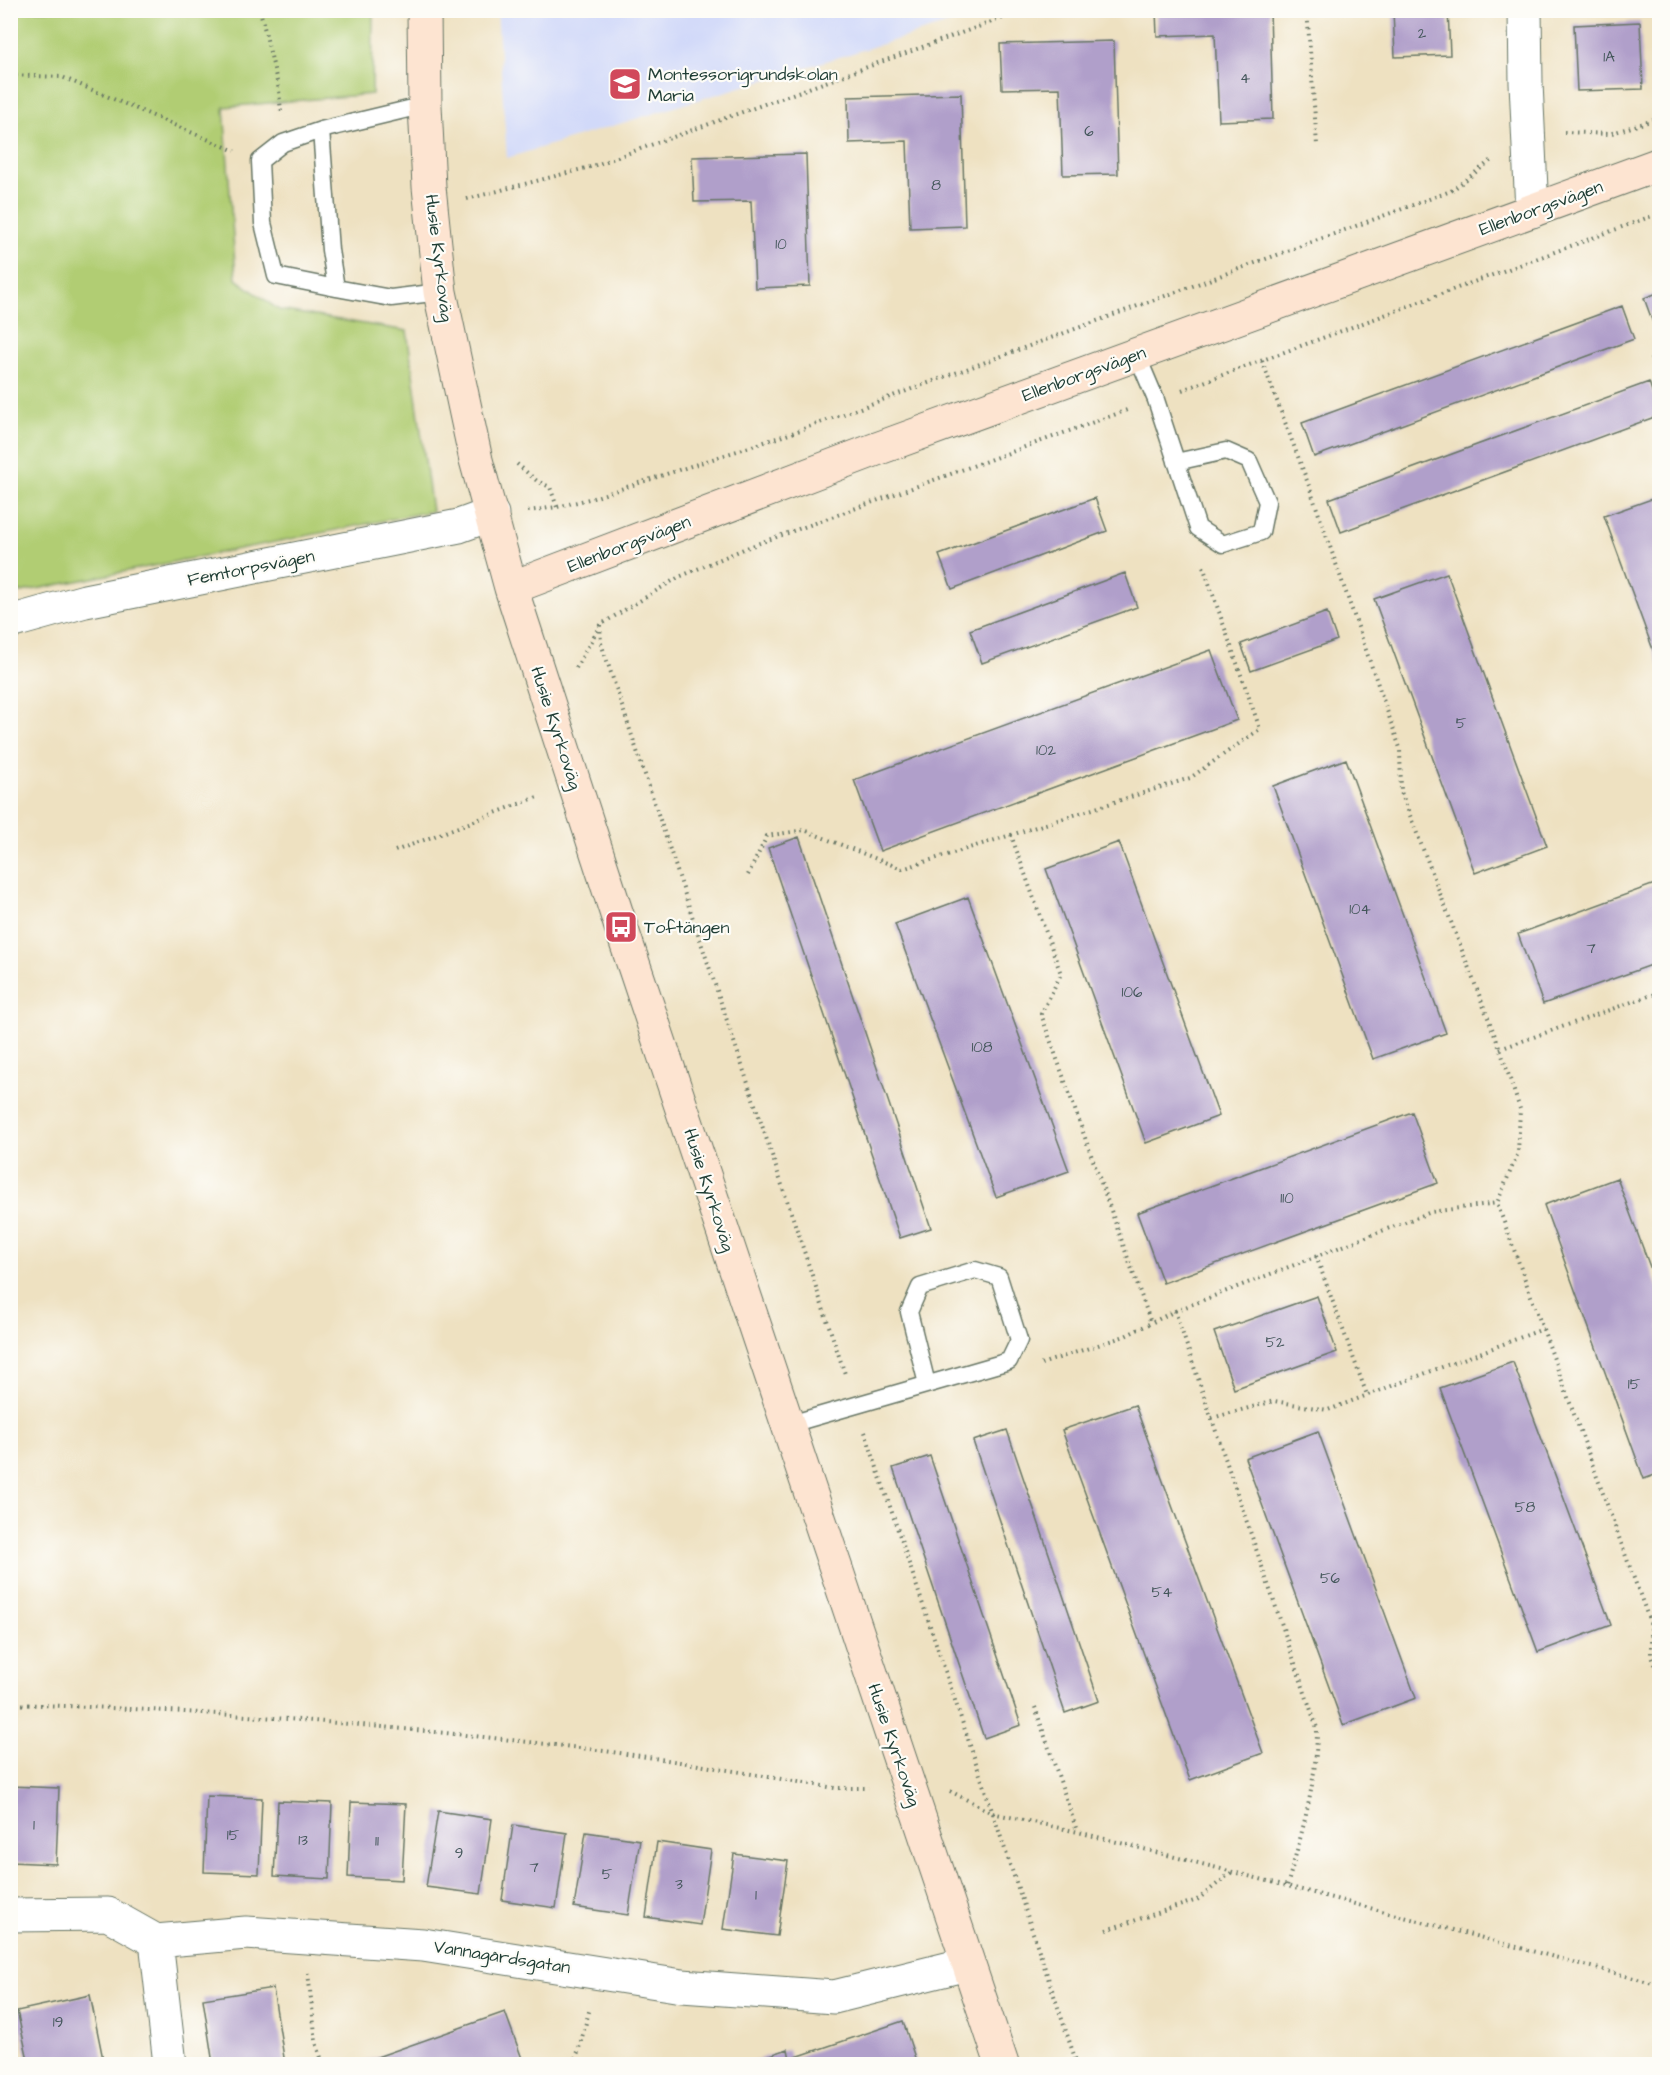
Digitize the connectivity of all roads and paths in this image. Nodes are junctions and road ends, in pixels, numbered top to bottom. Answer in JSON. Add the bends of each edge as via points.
{"nodes":[{"id":1,"x":260,"y":10,"type":"edge"},
{"id":2,"x":424,"y":10,"type":"edge"},
{"id":3,"x":1025,"y":10,"type":"edge"},
{"id":4,"x":1307,"y":10,"type":"edge"},
{"id":5,"x":1525,"y":10,"type":"edge"},
{"id":6,"x":10,"y":75,"type":"edge"},
{"id":7,"x":425,"y":105,"type":"junction"},
{"id":8,"x":1659,"y":118,"type":"edge"},
{"id":9,"x":321,"y":130,"type":"junction"},
{"id":10,"x":283,"y":143,"type":"junction"},
{"id":11,"x":1529,"y":144,"type":"junction"},
{"id":12,"x":1317,"y":146,"type":"dead end"},
{"id":13,"x":261,"y":161,"type":"junction"},
{"id":14,"x":1659,"y":164,"type":"edge"},
{"id":15,"x":464,"y":189,"type":"dead end"},
{"id":16,"x":1532,"y":211,"type":"junction"},
{"id":17,"x":336,"y":288,"type":"junction"},
{"id":18,"x":440,"y":292,"type":"junction"},
{"id":19,"x":1137,"y":355,"type":"junction"},
{"id":20,"x":1651,"y":358,"type":"dead end"},
{"id":21,"x":1262,"y":361,"type":"dead end"},
{"id":22,"x":1659,"y":383,"type":"edge"},
{"id":23,"x":513,"y":459,"type":"dead end"},
{"id":24,"x":1176,"y":462,"type":"junction"},
{"id":25,"x":557,"y":507,"type":"junction"},
{"id":26,"x":492,"y":514,"type":"junction"},
{"id":27,"x":1198,"y":528,"type":"junction"},
{"id":28,"x":511,"y":588,"type":"junction"},
{"id":29,"x":10,"y":622,"type":"edge"},
{"id":30,"x":576,"y":669,"type":"dead end"},
{"id":31,"x":574,"y":783,"type":"junction"},
{"id":32,"x":1011,"y":835,"type":"junction"},
{"id":33,"x":394,"y":851,"type":"dead end"},
{"id":34,"x":748,"y":875,"type":"dead end"},
{"id":35,"x":1659,"y":992,"type":"edge"},
{"id":36,"x":1500,"y":1049,"type":"junction"},
{"id":37,"x":1497,"y":1203,"type":"junction"},
{"id":38,"x":1316,"y":1256,"type":"junction"},
{"id":39,"x":1175,"y":1311,"type":"junction"},
{"id":40,"x":1151,"y":1323,"type":"junction"},
{"id":41,"x":1543,"y":1329,"type":"junction"},
{"id":42,"x":1009,"y":1361,"type":"junction"},
{"id":43,"x":927,"y":1384,"type":"junction"},
{"id":44,"x":1367,"y":1395,"type":"junction"},
{"id":45,"x":856,"y":1405,"type":"junction"},
{"id":46,"x":1212,"y":1418,"type":"junction"},
{"id":47,"x":787,"y":1425,"type":"junction"},
{"id":48,"x":1659,"y":1624,"type":"edge"},
{"id":49,"x":1651,"y":1625,"type":"junction"},
{"id":50,"x":1659,"y":1681,"type":"edge"},
{"id":51,"x":10,"y":1704,"type":"edge"},
{"id":52,"x":1035,"y":1707,"type":"dead end"},
{"id":53,"x":940,"y":1785,"type":"dead end"},
{"id":54,"x":835,"y":1788,"type":"dead end"},
{"id":55,"x":992,"y":1814,"type":"junction"},
{"id":56,"x":1078,"y":1832,"type":"junction"},
{"id":57,"x":1233,"y":1872,"type":"junction"},
{"id":58,"x":1287,"y":1886,"type":"junction"},
{"id":59,"x":10,"y":1915,"type":"edge"},
{"id":60,"x":1106,"y":1930,"type":"dead end"},
{"id":61,"x":304,"y":1937,"type":"junction"},
{"id":62,"x":156,"y":1941,"type":"junction"},
{"id":63,"x":968,"y":1964,"type":"junction"},
{"id":64,"x":600,"y":1973,"type":"junction"},
{"id":65,"x":1659,"y":1985,"type":"edge"},
{"id":66,"x":170,"y":2064,"type":"edge"},
{"id":67,"x":323,"y":2064,"type":"edge"},
{"id":68,"x":572,"y":2064,"type":"edge"},
{"id":69,"x":1002,"y":2064,"type":"edge"},
{"id":70,"x":1077,"y":2064,"type":"edge"}],
"edges":[{"from":1,"to":10,"type":"path","via":[[279,90]]},
{"from":2,"to":7,"type":"street","name":"Husie Kyrkoväg"},
{"from":3,"to":15,"type":"path","via":[[590,167],[464,200]]},
{"from":4,"to":12,"type":"path"},
{"from":5,"to":11,"type":"street"},
{"from":6,"to":13,"type":"path","via":[[62,77]]},
{"from":7,"to":9,"type":"lane"},
{"from":7,"to":18,"type":"street","name":"Husie Kyrkoväg"},
{"from":8,"to":11,"type":"path","via":[[1609,134],[1568,130]]},
{"from":9,"to":10,"type":"lane"},
{"from":9,"to":17,"type":"lane"},
{"from":10,"to":13,"type":"lane"},
{"from":11,"to":16,"type":"street"},
{"from":11,"to":25,"type":"path","via":[[1490,160],[1451,191],[792,432]]},
{"from":13,"to":17,"type":"lane","via":[[263,223],[276,276]]},
{"from":14,"to":16,"type":"street","name":"Ellenborgsvägen"},
{"from":16,"to":19,"type":"street","name":"Ellenborgsvägen"},
{"from":17,"to":18,"type":"lane","via":[[391,298]]},
{"from":18,"to":26,"type":"street","name":"Husie Kyrkoväg","via":[[476,460]]},
{"from":19,"to":24,"type":"lane"},
{"from":19,"to":28,"type":"street","name":"Ellenborgsvägen"},
{"from":20,"to":22,"type":"path"},
{"from":21,"to":36,"type":"path","via":[[1400,748],[1401,792]]},
{"from":23,"to":25,"type":"path","via":[[537,481],[550,487]]},
{"from":24,"to":27,"type":"lane"},
{"from":24,"to":27,"type":"lane","via":[[1226,452],[1250,461],[1267,502],[1261,532],[1223,544]]},
{"from":25,"to":26,"type":"path"},
{"from":26,"to":28,"type":"street","name":"Husie Kyrkoväg"},
{"from":26,"to":29,"type":"street","name":"Femtorpsvägen","via":[[459,526],[85,601]]},
{"from":27,"to":32,"type":"path","via":[[1203,569],[1260,729],[1190,778]]},
{"from":28,"to":31,"type":"street","name":"Husie Kyrkoväg"},
{"from":30,"to":45,"type":"path","via":[[600,625],[601,643]]},
{"from":31,"to":33,"type":"path"},
{"from":31,"to":47,"type":"street","name":"Husie Kyrkoväg"},
{"from":32,"to":34,"type":"path","via":[[902,869],[804,830],[767,836]]},
{"from":32,"to":40,"type":"path","via":[[1061,974],[1041,1014]]},
{"from":35,"to":36,"type":"path"},
{"from":36,"to":37,"type":"path","via":[[1520,1109],[1518,1153]]},
{"from":37,"to":38,"type":"path","via":[[1431,1212]]},
{"from":37,"to":41,"type":"path"},
{"from":38,"to":39,"type":"path"},
{"from":38,"to":44,"type":"path"},
{"from":39,"to":40,"type":"path"},
{"from":39,"to":46,"type":"path"},
{"from":40,"to":42,"type":"path","via":[[1125,1336],[1029,1368]]},
{"from":41,"to":44,"type":"path"},
{"from":41,"to":49,"type":"path"},
{"from":42,"to":43,"type":"lane"},
{"from":42,"to":43,"type":"lane","via":[[1019,1340],[999,1277],[975,1270],[920,1287],[909,1312]]},
{"from":43,"to":45,"type":"lane"},
{"from":44,"to":46,"type":"path","via":[[1328,1410],[1274,1401]]},
{"from":45,"to":47,"type":"lane"},
{"from":45,"to":55,"type":"path"},
{"from":46,"to":58,"type":"path","via":[[1317,1728],[1317,1756],[1308,1810]]},
{"from":47,"to":63,"type":"street","name":"Husie Kyrkoväg"},
{"from":48,"to":49,"type":"path"},
{"from":49,"to":50,"type":"path","via":[[1651,1656]]},
{"from":51,"to":54,"type":"path","via":[[344,1723],[582,1748]]},
{"from":52,"to":56,"type":"path"},
{"from":53,"to":55,"type":"path"},
{"from":55,"to":56,"type":"path"},
{"from":55,"to":70,"type":"path"},
{"from":56,"to":57,"type":"path"},
{"from":57,"to":58,"type":"path"},
{"from":57,"to":60,"type":"path","via":[[1197,1900]]},
{"from":58,"to":65,"type":"path"},
{"from":59,"to":62,"type":"street","via":[[108,1914]]},
{"from":61,"to":62,"type":"street","name":"Vannagårdsgatan","via":[[246,1933]]},
{"from":61,"to":64,"type":"street","name":"Vannagårdsgatan","via":[[423,1945]]},
{"from":61,"to":67,"type":"path","via":[[316,2042]]},
{"from":62,"to":66,"type":"street"},
{"from":63,"to":64,"type":"street","name":"Vannagårdsgatan","via":[[834,1997],[682,1986]]},
{"from":63,"to":69,"type":"street","name":"Husie Kyrkoväg"},
{"from":64,"to":68,"type":"path"}]}
